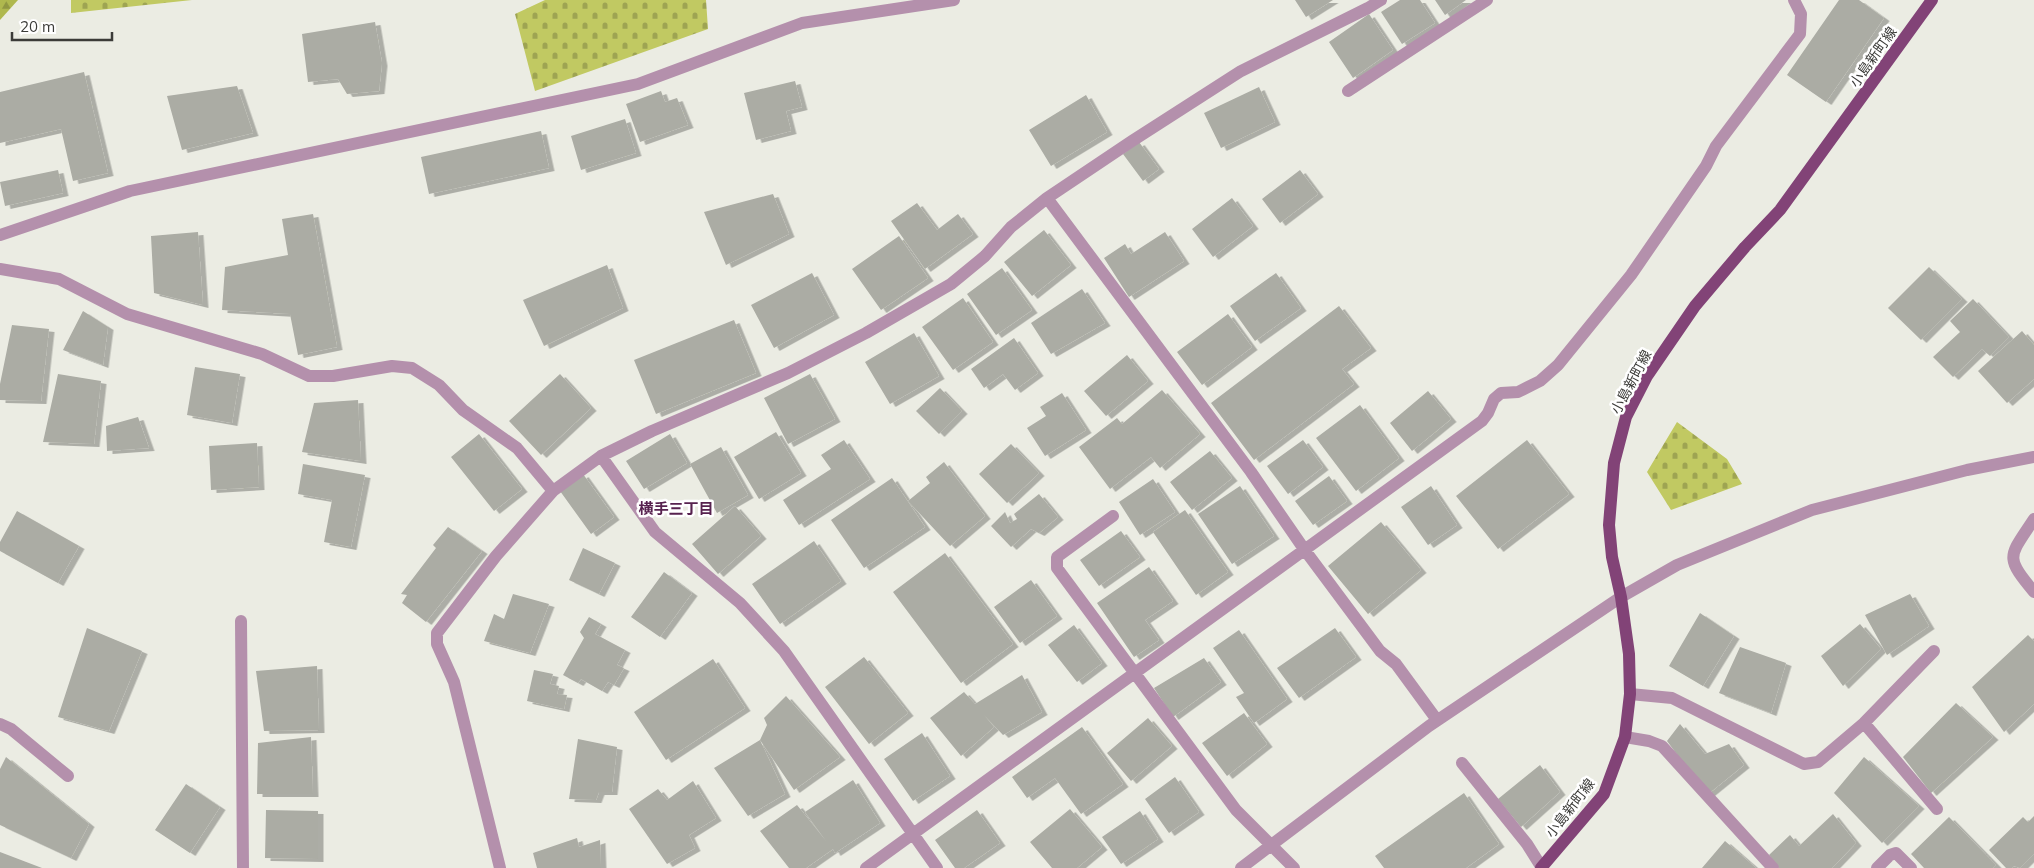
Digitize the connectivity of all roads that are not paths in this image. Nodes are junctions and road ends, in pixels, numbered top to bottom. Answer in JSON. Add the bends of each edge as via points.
{"nodes":[{"id":1,"x":954,"y":0,"type":"edge"},
{"id":2,"x":1381,"y":0,"type":"edge"},
{"id":3,"x":1487,"y":0,"type":"edge"},
{"id":4,"x":1794,"y":0,"type":"edge"},
{"id":5,"x":1932,"y":0,"type":"edge"},
{"id":6,"x":1348,"y":91,"type":"dead end"},
{"id":7,"x":1047,"y":198,"type":"junction"},
{"id":8,"x":0,"y":234,"type":"edge"},
{"id":9,"x":0,"y":268,"type":"edge"},
{"id":10,"x":601,"y":456,"type":"junction"},
{"id":11,"x":2034,"y":457,"type":"edge"},
{"id":12,"x":553,"y":491,"type":"junction"},
{"id":13,"x":1113,"y":516,"type":"dead end"},
{"id":14,"x":2034,"y":519,"type":"edge"},
{"id":15,"x":1304,"y":549,"type":"junction"},
{"id":16,"x":2034,"y":592,"type":"edge"},
{"id":17,"x":1621,"y":597,"type":"junction"},
{"id":18,"x":241,"y":621,"type":"dead end"},
{"id":19,"x":1934,"y":652,"type":"dead end"},
{"id":20,"x":1135,"y":673,"type":"junction"},
{"id":21,"x":1630,"y":694,"type":"junction"},
{"id":22,"x":1437,"y":720,"type":"junction"},
{"id":23,"x":1864,"y":723,"type":"junction"},
{"id":24,"x":0,"y":724,"type":"edge"},
{"id":25,"x":1624,"y":737,"type":"junction"},
{"id":26,"x":1462,"y":763,"type":"dead end"},
{"id":27,"x":68,"y":776,"type":"dead end"},
{"id":28,"x":1937,"y":810,"type":"dead end"},
{"id":29,"x":913,"y":835,"type":"junction"},
{"id":30,"x":1271,"y":846,"type":"junction"},
{"id":31,"x":243,"y":868,"type":"edge"},
{"id":32,"x":500,"y":868,"type":"edge"},
{"id":33,"x":866,"y":868,"type":"edge"},
{"id":34,"x":937,"y":868,"type":"edge"},
{"id":35,"x":1241,"y":868,"type":"edge"},
{"id":36,"x":1294,"y":868,"type":"edge"},
{"id":37,"x":1541,"y":868,"type":"edge"},
{"id":38,"x":1773,"y":868,"type":"edge"},
{"id":39,"x":1876,"y":868,"type":"edge"},
{"id":40,"x":1911,"y":868,"type":"edge"}],
"edges":[{"from":1,"to":8,"type":"street","via":[[802,24],[638,84],[130,190]]},
{"from":2,"to":7,"type":"street","via":[[1241,71]]},
{"from":3,"to":6,"type":"street"},
{"from":4,"to":15,"type":"street","via":[[1801,14],[1800,34],[1716,146],[1706,166],[1631,275],[1558,365],[1540,381],[1518,392],[1501,393],[1482,421]]},
{"from":5,"to":17,"type":"main road","name":"小島新町線","via":[[1780,210],[1695,306],[1643,384],[1626,417],[1614,463],[1609,525]]},
{"from":7,"to":10,"type":"street","via":[[951,284],[788,373]]},
{"from":7,"to":15,"type":"street","via":[[1240,456]]},
{"from":9,"to":12,"type":"street","via":[[59,279],[127,314],[262,354],[309,376],[333,376],[392,366],[412,368],[439,385],[463,410],[517,448]]},
{"from":10,"to":12,"type":"street"},
{"from":10,"to":29,"type":"street","via":[[655,532],[740,603],[784,651]]},
{"from":11,"to":17,"type":"street","via":[[1967,470],[1812,510],[1677,565]]},
{"from":12,"to":32,"type":"street","via":[[496,556],[437,633],[437,644],[454,682]]},
{"from":13,"to":20,"type":"street","via":[[1057,558],[1057,568]]},
{"from":14,"to":16,"type":"street","via":[[2016,545],[2012,559],[2015,569]]},
{"from":15,"to":20,"type":"street"},
{"from":15,"to":22,"type":"street"},
{"from":17,"to":21,"type":"main road","name":"小島新町線","via":[[1629,654]]},
{"from":17,"to":22,"type":"street"},
{"from":18,"to":31,"type":"street"},
{"from":19,"to":23,"type":"street"},
{"from":20,"to":29,"type":"street"},
{"from":20,"to":30,"type":"street","via":[[1236,810]]},
{"from":21,"to":23,"type":"street","via":[[1672,698],[1804,764],[1818,762]]},
{"from":21,"to":25,"type":"main road","name":"小島新町線"},
{"from":22,"to":30,"type":"street"},
{"from":23,"to":28,"type":"street"},
{"from":24,"to":27,"type":"street","via":[[11,728]]},
{"from":25,"to":37,"type":"main road","name":"小島新町線","via":[[1604,794]]},
{"from":25,"to":38,"type":"street","via":[[1662,746]]},
{"from":26,"to":37,"type":"street","via":[[1527,844]]},
{"from":29,"to":33,"type":"street"},
{"from":29,"to":34,"type":"street"},
{"from":30,"to":35,"type":"street"},
{"from":30,"to":36,"type":"street"},
{"from":39,"to":40,"type":"street","via":[[1896,853]]}]}
